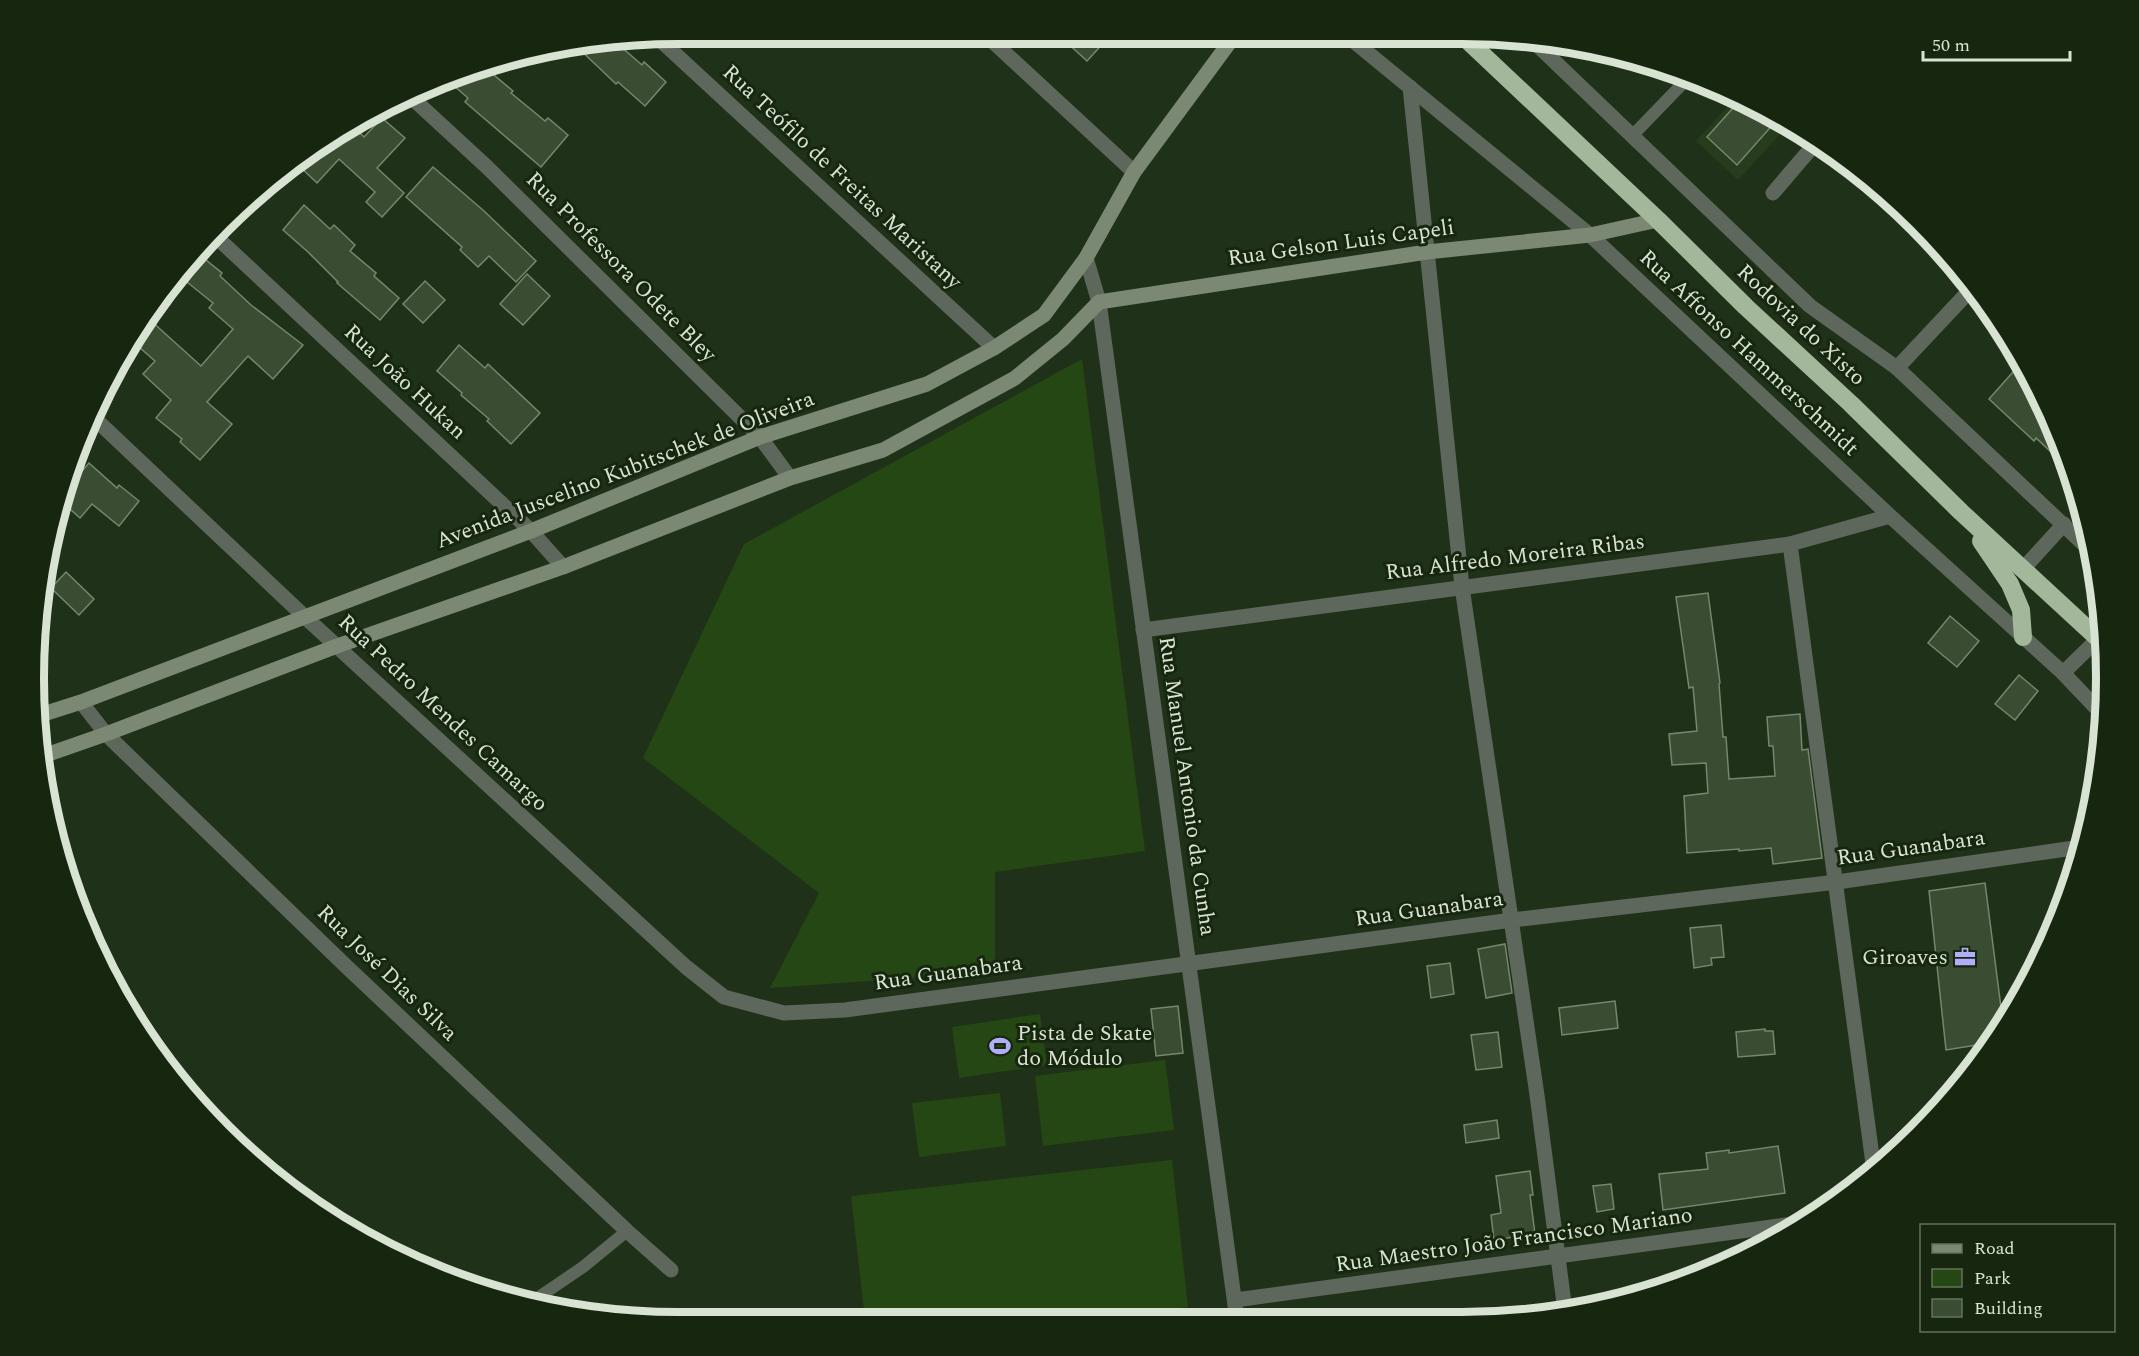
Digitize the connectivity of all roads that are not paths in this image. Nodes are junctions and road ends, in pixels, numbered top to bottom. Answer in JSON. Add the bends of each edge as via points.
{"nodes":[{"id":1,"x":665,"y":44,"type":"edge"},
{"id":2,"x":995,"y":44,"type":"edge"},
{"id":3,"x":1228,"y":44,"type":"edge"},
{"id":4,"x":1357,"y":44,"type":"edge"},
{"id":5,"x":1472,"y":44,"type":"edge"},
{"id":6,"x":1541,"y":49,"type":"edge"},
{"id":7,"x":1683,"y":84,"type":"edge"},
{"id":8,"x":1410,"y":87,"type":"junction"},
{"id":9,"x":415,"y":101,"type":"edge"},
{"id":10,"x":1632,"y":136,"type":"junction"},
{"id":11,"x":1811,"y":148,"type":"edge"},
{"id":12,"x":1134,"y":172,"type":"junction"},
{"id":13,"x":1773,"y":193,"type":"dead end"},
{"id":14,"x":1658,"y":220,"type":"junction"},
{"id":15,"x":1590,"y":236,"type":"junction"},
{"id":16,"x":219,"y":240,"type":"edge"},
{"id":17,"x":1427,"y":252,"type":"junction"},
{"id":18,"x":1086,"y":258,"type":"junction"},
{"id":19,"x":1966,"y":295,"type":"edge"},
{"id":20,"x":1099,"y":302,"type":"junction"},
{"id":21,"x":994,"y":348,"type":"junction"},
{"id":22,"x":1897,"y":368,"type":"junction"},
{"id":23,"x":98,"y":422,"type":"edge"},
{"id":24,"x":759,"y":436,"type":"junction"},
{"id":25,"x":790,"y":478,"type":"junction"},
{"id":26,"x":1961,"y":512,"type":"junction"},
{"id":27,"x":1890,"y":516,"type":"junction"},
{"id":28,"x":2064,"y":524,"type":"junction"},
{"id":29,"x":531,"y":531,"type":"junction"},
{"id":30,"x":2080,"y":540,"type":"edge"},
{"id":31,"x":1790,"y":544,"type":"junction"},
{"id":32,"x":563,"y":567,"type":"junction"},
{"id":33,"x":2023,"y":569,"type":"junction"},
{"id":34,"x":1462,"y":587,"type":"junction"},
{"id":35,"x":305,"y":617,"type":"junction"},
{"id":36,"x":1143,"y":630,"type":"junction"},
{"id":37,"x":2093,"y":630,"type":"edge"},
{"id":38,"x":2023,"y":637,"type":"junction"},
{"id":39,"x":2094,"y":645,"type":"edge"},
{"id":40,"x":337,"y":646,"type":"junction"},
{"id":41,"x":2062,"y":673,"type":"junction"},
{"id":42,"x":81,"y":702,"type":"junction"},
{"id":43,"x":2095,"y":706,"type":"edge"},
{"id":44,"x":45,"y":714,"type":"edge"},
{"id":45,"x":106,"y":734,"type":"junction"},
{"id":46,"x":48,"y":754,"type":"edge"},
{"id":47,"x":2072,"y":848,"type":"edge"},
{"id":48,"x":1836,"y":882,"type":"junction"},
{"id":49,"x":1512,"y":920,"type":"junction"},
{"id":50,"x":1189,"y":964,"type":"junction"},
{"id":51,"x":783,"y":1013,"type":"joint"},
{"id":52,"x":1873,"y":1160,"type":"edge"},
{"id":53,"x":1780,"y":1226,"type":"edge"},
{"id":54,"x":627,"y":1231,"type":"junction"},
{"id":55,"x":1558,"y":1257,"type":"junction"},
{"id":56,"x":670,"y":1270,"type":"dead end"},
{"id":57,"x":539,"y":1297,"type":"edge"},
{"id":58,"x":1235,"y":1300,"type":"junction"},
{"id":59,"x":1564,"y":1304,"type":"edge"},
{"id":60,"x":1236,"y":1312,"type":"edge"}],
"edges":[{"from":1,"to":21,"type":"street","name":"Rua Teófilo de Freitas Maristany"},
{"from":2,"to":12,"type":"street"},
{"from":3,"to":12,"type":"street","name":"Avenida Juscelino Kubitschek de Oliveira"},
{"from":4,"to":8,"type":"street","name":"Rua Affonso Hammerschmidt"},
{"from":5,"to":14,"type":"highway","name":"Rodovia do Xisto"},
{"from":6,"to":10,"type":"street"},
{"from":7,"to":10,"type":"lane"},
{"from":8,"to":15,"type":"street","name":"Rua Affonso Hammerschmidt"},
{"from":8,"to":17,"type":"street"},
{"from":9,"to":24,"type":"street","name":"Rua Professora Odete Bley"},
{"from":10,"to":22,"type":"street","via":[[1810,306]]},
{"from":11,"to":13,"type":"street"},
{"from":12,"to":18,"type":"street","name":"Avenida Juscelino Kubitschek de Oliveira"},
{"from":14,"to":15,"type":"street","name":"Rua Gelson Luis Capeli"},
{"from":14,"to":26,"type":"highway","name":"Rodovia do Xisto"},
{"from":15,"to":17,"type":"street","name":"Rua Gelson Luis Capeli"},
{"from":15,"to":27,"type":"street","name":"Rua Affonso Hammerschmidt"},
{"from":16,"to":29,"type":"street","name":"Rua João Hukan"},
{"from":17,"to":20,"type":"street","name":"Rua Gelson Luis Capeli"},
{"from":17,"to":34,"type":"street"},
{"from":18,"to":20,"type":"street","name":"Rua Manuel Antonio da Cunha"},
{"from":18,"to":21,"type":"street","name":"Avenida Juscelino Kubitschek de Oliveira","via":[[1044,315]]},
{"from":19,"to":22,"type":"street"},
{"from":20,"to":25,"type":"street","via":[[1063,339],[1015,378],[883,450]]},
{"from":20,"to":36,"type":"street","name":"Rua Manuel Antonio da Cunha"},
{"from":21,"to":24,"type":"street","name":"Avenida Juscelino Kubitschek de Oliveira","via":[[927,384]]},
{"from":22,"to":28,"type":"street"},
{"from":23,"to":35,"type":"street","name":"Rua Pedro Mendes Camargo"},
{"from":24,"to":25,"type":"street","name":"Rua Professora Odete Bley"},
{"from":24,"to":29,"type":"street","name":"Avenida Juscelino Kubitschek de Oliveira"},
{"from":25,"to":32,"type":"street"},
{"from":26,"to":33,"type":"highway","name":"Rodovia do Xisto"},
{"from":26,"to":38,"type":"highway","via":[[2010,584],[2021,610]]},
{"from":27,"to":31,"type":"street","name":"Rua Alfredo Moreira Ribas"},
{"from":27,"to":38,"type":"street","name":"Rua Affonso Hammerschmidt"},
{"from":28,"to":30,"type":"street"},
{"from":28,"to":33,"type":"street"},
{"from":29,"to":32,"type":"street","name":"Rua João Hukan"},
{"from":29,"to":35,"type":"street","name":"Avenida Juscelino Kubitschek de Oliveira"},
{"from":31,"to":34,"type":"street","name":"Rua Alfredo Moreira Ribas"},
{"from":31,"to":48,"type":"street"},
{"from":32,"to":40,"type":"street"},
{"from":33,"to":37,"type":"highway","name":"Rodovia do Xisto"},
{"from":34,"to":36,"type":"street","name":"Rua Alfredo Moreira Ribas"},
{"from":34,"to":49,"type":"street"},
{"from":35,"to":40,"type":"street","name":"Rua Pedro Mendes Camargo"},
{"from":35,"to":42,"type":"street","name":"Avenida Juscelino Kubitschek de Oliveira"},
{"from":36,"to":50,"type":"street","name":"Rua Manuel Antonio da Cunha"},
{"from":38,"to":41,"type":"street","name":"Rua Affonso Hammerschmidt"},
{"from":39,"to":41,"type":"street"},
{"from":40,"to":45,"type":"street"},
{"from":40,"to":51,"type":"street","name":"Rua Pedro Mendes Camargo","via":[[686,967],[724,997]]},
{"from":41,"to":43,"type":"street","name":"Rua Affonso Hammerschmidt"},
{"from":42,"to":44,"type":"street","name":"Avenida Juscelino Kubitschek de Oliveira"},
{"from":42,"to":45,"type":"street","name":"Rua José Dias Silva"},
{"from":45,"to":46,"type":"street"},
{"from":45,"to":54,"type":"street","name":"Rua José Dias Silva"},
{"from":47,"to":48,"type":"street","name":"Rua Guanabara"},
{"from":48,"to":49,"type":"street","name":"Rua Guanabara"},
{"from":48,"to":52,"type":"street"},
{"from":49,"to":50,"type":"street","name":"Rua Guanabara"},
{"from":49,"to":55,"type":"street"},
{"from":50,"to":51,"type":"street","name":"Rua Guanabara","via":[[845,1010]]},
{"from":50,"to":58,"type":"street","name":"Rua Manuel Antonio da Cunha"},
{"from":53,"to":55,"type":"street","name":"Rua Maestro João Francisco Mariano"},
{"from":54,"to":56,"type":"street","name":"Rua José Dias Silva"},
{"from":54,"to":57,"type":"lane"},
{"from":55,"to":58,"type":"street","name":"Rua Maestro João Francisco Mariano"},
{"from":55,"to":59,"type":"street"},
{"from":58,"to":60,"type":"street","name":"Rua Manuel Antonio da Cunha"}]}
